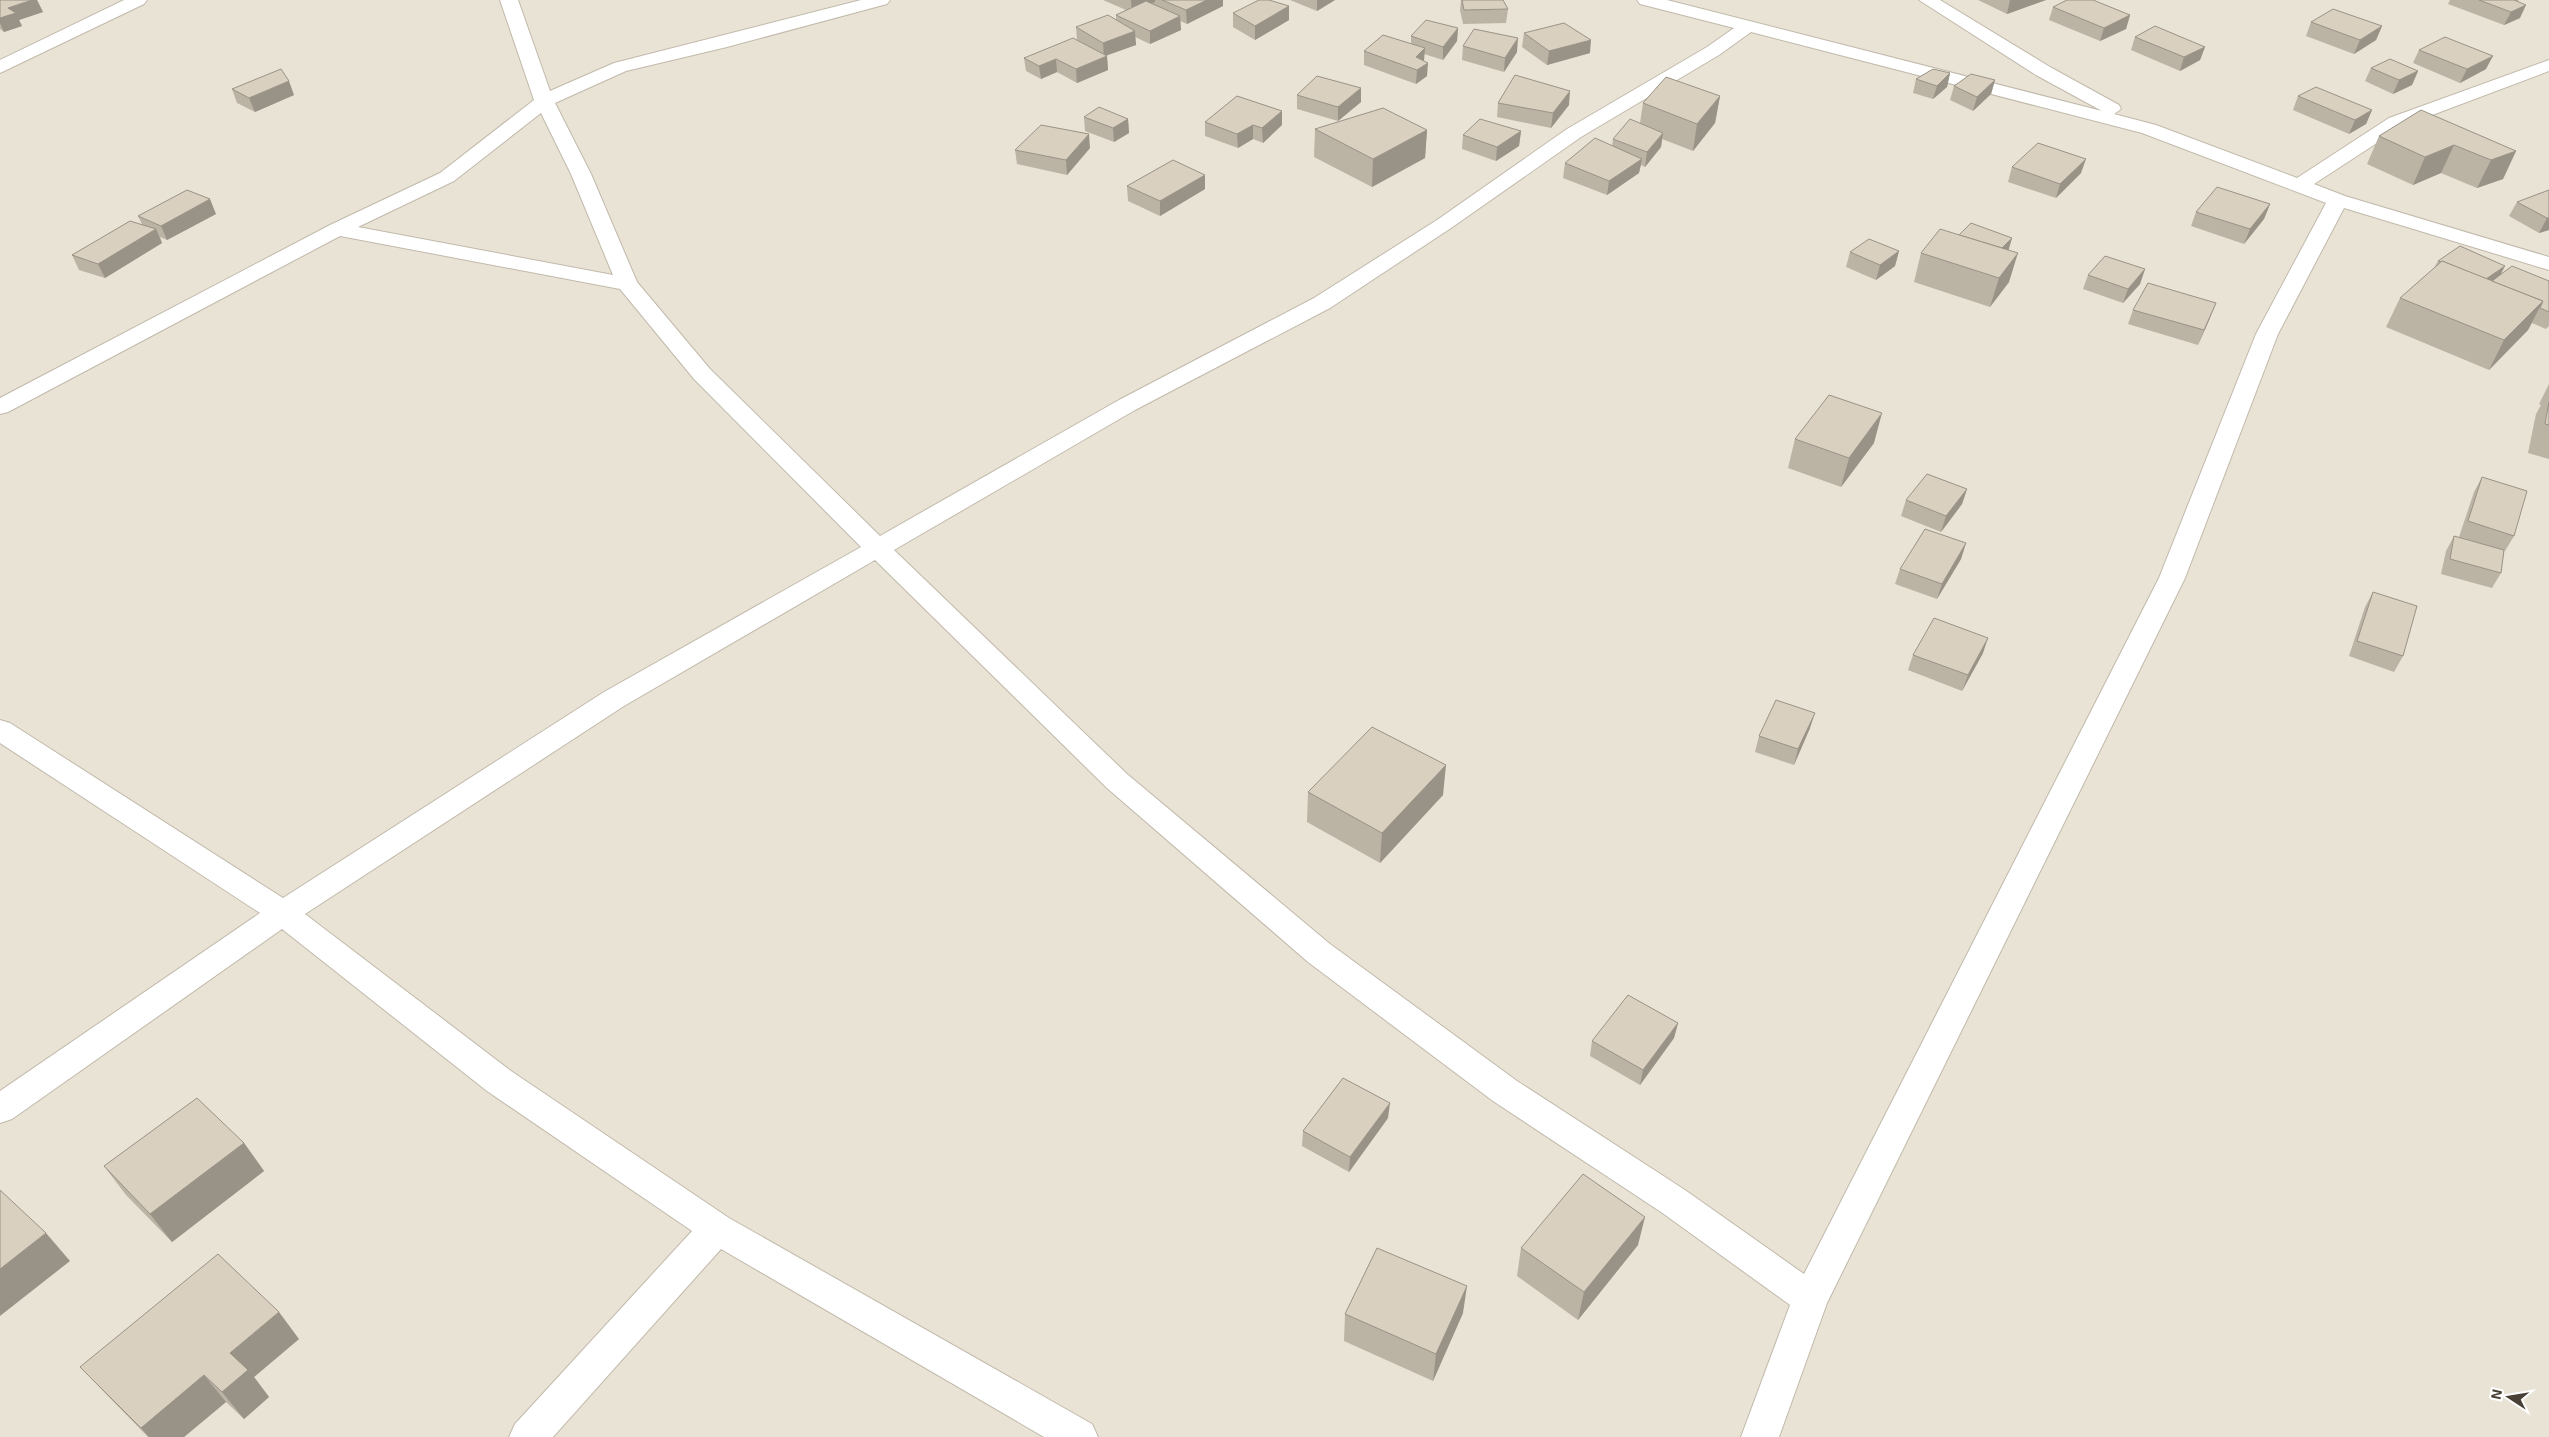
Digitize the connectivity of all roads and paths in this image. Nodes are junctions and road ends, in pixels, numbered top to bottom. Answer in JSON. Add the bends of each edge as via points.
{"nodes":[{"id":1,"x":138,"y":0,"type":"edge"},
{"id":2,"x":509,"y":0,"type":"edge"},
{"id":3,"x":881,"y":0,"type":"edge"},
{"id":4,"x":1646,"y":0,"type":"edge"},
{"id":5,"x":1928,"y":0,"type":"edge"},
{"id":6,"x":1748,"y":26,"type":"junction"},
{"id":7,"x":2549,"y":65,"type":"edge"},
{"id":8,"x":0,"y":67,"type":"edge"},
{"id":9,"x":544,"y":101,"type":"junction"},
{"id":10,"x":2149,"y":129,"type":"junction"},
{"id":11,"x":2296,"y":186,"type":"junction"},
{"id":12,"x":2338,"y":200,"type":"junction"},
{"id":13,"x":337,"y":229,"type":"junction"},
{"id":14,"x":2549,"y":264,"type":"edge"},
{"id":15,"x":627,"y":284,"type":"junction"},
{"id":16,"x":0,"y":407,"type":"edge"},
{"id":17,"x":876,"y":548,"type":"junction"},
{"id":18,"x":0,"y":730,"type":"edge"},
{"id":19,"x":283,"y":913,"type":"junction"},
{"id":20,"x":0,"y":1109,"type":"edge"},
{"id":21,"x":717,"y":1229,"type":"junction"},
{"id":22,"x":1810,"y":1299,"type":"junction"},
{"id":23,"x":528,"y":1437,"type":"edge"},
{"id":24,"x":1079,"y":1437,"type":"edge"},
{"id":25,"x":1760,"y":1437,"type":"edge"}],
"edges":[{"from":1,"to":8,"type":"street"},
{"from":2,"to":9,"type":"street"},
{"from":3,"to":9,"type":"street","via":[[721,44],[620,67]]},
{"from":4,"to":6,"type":"street"},
{"from":5,"to":10,"type":"street","via":[[2043,71]]},
{"from":6,"to":10,"type":"street"},
{"from":6,"to":17,"type":"street","via":[[1713,51],[1574,133],[1444,224],[1322,303],[1127,405]]},
{"from":7,"to":11,"type":"street","via":[[2396,122]]},
{"from":9,"to":13,"type":"street","via":[[447,177]]},
{"from":9,"to":15,"type":"street","via":[[581,174]]},
{"from":10,"to":11,"type":"street"},
{"from":11,"to":12,"type":"street"},
{"from":12,"to":14,"type":"street"},
{"from":12,"to":22,"type":"street","via":[[2267,334],[2172,578]]},
{"from":13,"to":15,"type":"street"},
{"from":13,"to":16,"type":"street"},
{"from":15,"to":17,"type":"street","via":[[702,374]]},
{"from":17,"to":19,"type":"street","via":[[614,699]]},
{"from":17,"to":22,"type":"street","via":[[1117,781],[1319,953],[1504,1091],[1672,1201]]},
{"from":18,"to":19,"type":"street"},
{"from":19,"to":20,"type":"street"},
{"from":19,"to":21,"type":"street","via":[[499,1082]]},
{"from":21,"to":23,"type":"street"},
{"from":21,"to":24,"type":"street"},
{"from":22,"to":25,"type":"street"}]}
